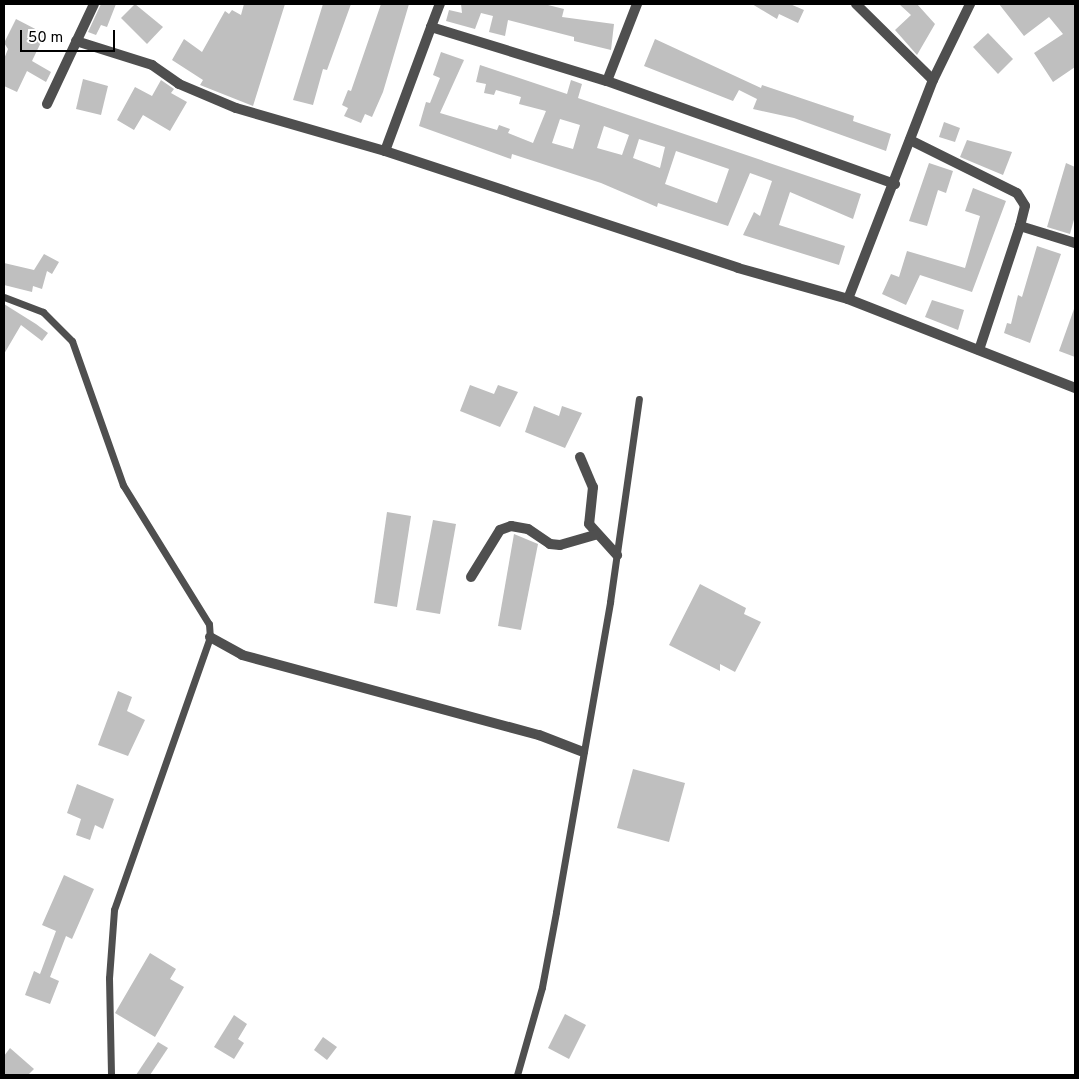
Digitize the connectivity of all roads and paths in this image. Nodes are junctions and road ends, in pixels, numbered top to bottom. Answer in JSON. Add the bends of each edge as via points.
{"nodes":[{"id":1,"x":94,"y":4,"type":"edge"},
{"id":2,"x":440,"y":4,"type":"edge"},
{"id":3,"x":637,"y":4,"type":"edge"},
{"id":4,"x":856,"y":4,"type":"edge"},
{"id":5,"x":970,"y":4,"type":"edge"},
{"id":6,"x":431,"y":27,"type":"junction"},
{"id":7,"x":76,"y":40,"type":"junction"},
{"id":8,"x":933,"y":80,"type":"junction"},
{"id":9,"x":607,"y":81,"type":"junction"},
{"id":10,"x":47,"y":104,"type":"dead end"},
{"id":11,"x":910,"y":140,"type":"junction"},
{"id":12,"x":385,"y":151,"type":"junction"},
{"id":13,"x":895,"y":184,"type":"junction"},
{"id":14,"x":1020,"y":226,"type":"junction"},
{"id":15,"x":1075,"y":243,"type":"edge"},
{"id":16,"x":4,"y":298,"type":"edge"},
{"id":17,"x":848,"y":299,"type":"junction"},
{"id":18,"x":979,"y":350,"type":"junction"},
{"id":19,"x":1075,"y":388,"type":"edge"},
{"id":20,"x":639,"y":399,"type":"dead end"},
{"id":21,"x":580,"y":457,"type":"dead end"},
{"id":22,"x":596,"y":535,"type":"junction"},
{"id":23,"x":617,"y":555,"type":"junction"},
{"id":24,"x":471,"y":577,"type":"dead end"},
{"id":25,"x":210,"y":637,"type":"junction"},
{"id":26,"x":582,"y":752,"type":"junction"},
{"id":27,"x":111,"y":1075,"type":"edge"},
{"id":28,"x":517,"y":1075,"type":"edge"}],
"edges":[{"from":1,"to":7,"type":"street"},
{"from":2,"to":6,"type":"street"},
{"from":3,"to":9,"type":"street"},
{"from":4,"to":8,"type":"street"},
{"from":5,"to":8,"type":"street"},
{"from":6,"to":9,"type":"street"},
{"from":6,"to":12,"type":"street"},
{"from":7,"to":10,"type":"street"},
{"from":7,"to":12,"type":"street","via":[[152,65],[179,84],[236,108]]},
{"from":8,"to":11,"type":"street"},
{"from":9,"to":13,"type":"street"},
{"from":11,"to":13,"type":"street"},
{"from":11,"to":14,"type":"street","via":[[1018,193],[1026,206]]},
{"from":12,"to":17,"type":"street","via":[[738,268]]},
{"from":13,"to":17,"type":"street"},
{"from":14,"to":15,"type":"street"},
{"from":14,"to":18,"type":"street"},
{"from":16,"to":25,"type":"lane","via":[[43,312],[72,341],[123,485],[147,528],[200,604],[209,624]]},
{"from":17,"to":18,"type":"street"},
{"from":18,"to":19,"type":"street"},
{"from":20,"to":23,"type":"lane"},
{"from":21,"to":22,"type":"street","via":[[593,487],[589,524]]},
{"from":22,"to":23,"type":"street"},
{"from":22,"to":24,"type":"street","via":[[560,545],[550,544],[528,529],[511,526],[500,530]]},
{"from":23,"to":26,"type":"lane"},
{"from":25,"to":26,"type":"street","via":[[242,655],[539,735]]},
{"from":25,"to":27,"type":"lane","via":[[114,910],[109,978]]},
{"from":26,"to":28,"type":"lane","via":[[542,987]]}]}
